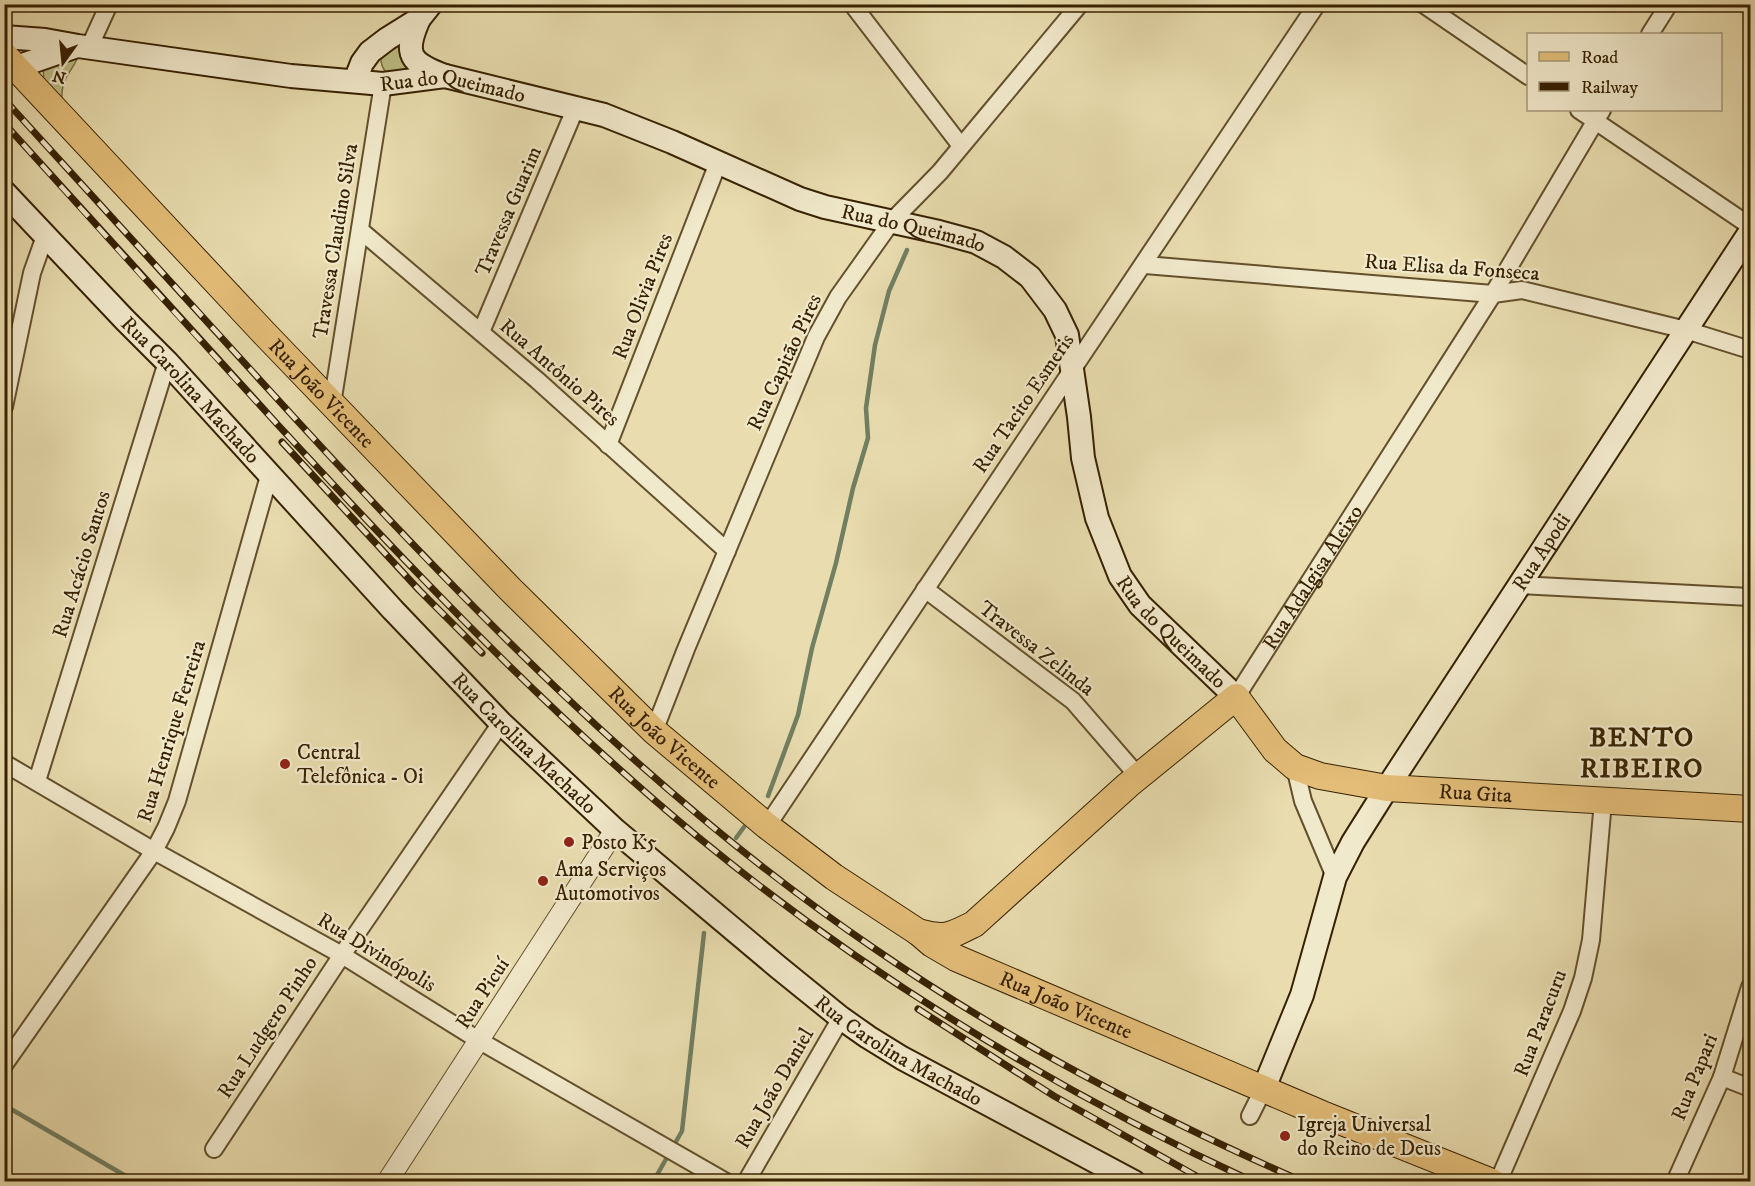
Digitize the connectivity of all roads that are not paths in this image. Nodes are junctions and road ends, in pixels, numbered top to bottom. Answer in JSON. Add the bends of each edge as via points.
{"nodes":[{"id":1,"x":110,"y":4,"type":"edge"},
{"id":2,"x":852,"y":4,"type":"edge"},
{"id":3,"x":1080,"y":4,"type":"edge"},
{"id":4,"x":1317,"y":4,"type":"edge"},
{"id":5,"x":1423,"y":4,"type":"edge"},
{"id":6,"x":1669,"y":4,"type":"edge"},
{"id":7,"x":425,"y":12,"type":"edge"},
{"id":8,"x":1651,"y":33,"type":"edge"},
{"id":9,"x":4,"y":37,"type":"edge"},
{"id":10,"x":84,"y":47,"type":"junction"},
{"id":11,"x":11,"y":61,"type":"edge"},
{"id":12,"x":1527,"y":75,"type":"edge"},
{"id":13,"x":445,"y":76,"type":"junction"},
{"id":14,"x":355,"y":81,"type":"junction"},
{"id":15,"x":382,"y":84,"type":"junction"},
{"id":16,"x":576,"y":107,"type":"junction"},
{"id":17,"x":1583,"y":111,"type":"edge"},
{"id":18,"x":1599,"y":115,"type":"edge"},
{"id":19,"x":961,"y":146,"type":"junction"},
{"id":20,"x":717,"y":163,"type":"junction"},
{"id":21,"x":4,"y":192,"type":"edge"},
{"id":22,"x":892,"y":221,"type":"junction"},
{"id":23,"x":1750,"y":226,"type":"edge"},
{"id":24,"x":360,"y":230,"type":"junction"},
{"id":25,"x":1750,"y":232,"type":"edge"},
{"id":26,"x":45,"y":236,"type":"junction"},
{"id":27,"x":1145,"y":265,"type":"junction"},
{"id":28,"x":1493,"y":294,"type":"junction"},
{"id":29,"x":1686,"y":330,"type":"junction"},
{"id":30,"x":481,"y":332,"type":"junction"},
{"id":31,"x":1750,"y":350,"type":"edge"},
{"id":32,"x":167,"y":362,"type":"junction"},
{"id":33,"x":1072,"y":371,"type":"junction"},
{"id":34,"x":332,"y":404,"type":"junction"},
{"id":35,"x":4,"y":406,"type":"edge"},
{"id":36,"x":608,"y":445,"type":"junction"},
{"id":37,"x":269,"y":476,"type":"junction"},
{"id":38,"x":728,"y":552,"type":"junction"},
{"id":39,"x":1520,"y":585,"type":"junction"},
{"id":40,"x":925,"y":590,"type":"junction"},
{"id":41,"x":1750,"y":597,"type":"edge"},
{"id":42,"x":1236,"y":697,"type":"junction"},
{"id":43,"x":501,"y":723,"type":"junction"},
{"id":44,"x":654,"y":731,"type":"junction"},
{"id":45,"x":4,"y":762,"type":"edge"},
{"id":46,"x":1295,"y":767,"type":"junction"},
{"id":47,"x":1138,"y":776,"type":"junction"},
{"id":48,"x":38,"y":781,"type":"junction"},
{"id":49,"x":1387,"y":788,"type":"junction"},
{"id":50,"x":1603,"y":801,"type":"junction"},
{"id":51,"x":1749,"y":810,"type":"edge"},
{"id":52,"x":767,"y":826,"type":"junction"},
{"id":53,"x":615,"y":830,"type":"junction"},
{"id":54,"x":154,"y":851,"type":"junction"},
{"id":55,"x":1335,"y":877,"type":"junction"},
{"id":56,"x":974,"y":924,"type":"junction"},
{"id":57,"x":918,"y":932,"type":"junction"},
{"id":58,"x":342,"y":955,"type":"junction"},
{"id":59,"x":975,"y":966,"type":"junction"},
{"id":60,"x":1750,"y":987,"type":"edge"},
{"id":61,"x":841,"y":1018,"type":"junction"},
{"id":62,"x":480,"y":1041,"type":"junction"},
{"id":63,"x":4,"y":1065,"type":"edge"},
{"id":64,"x":1722,"y":1077,"type":"junction"},
{"id":65,"x":1264,"y":1088,"type":"junction"},
{"id":66,"x":1750,"y":1088,"type":"edge"},
{"id":67,"x":1250,"y":1116,"type":"dead end"},
{"id":68,"x":214,"y":1149,"type":"dead end"},
{"id":69,"x":387,"y":1182,"type":"edge"},
{"id":70,"x":726,"y":1182,"type":"edge"},
{"id":71,"x":746,"y":1182,"type":"edge"},
{"id":72,"x":1134,"y":1182,"type":"edge"},
{"id":73,"x":1492,"y":1182,"type":"edge"},
{"id":74,"x":1498,"y":1182,"type":"edge"},
{"id":75,"x":1675,"y":1182,"type":"edge"}],
"edges":[{"from":1,"to":10,"type":"street"},
{"from":2,"to":19,"type":"street"},
{"from":3,"to":19,"type":"street","name":"Rua Capitão Pires"},
{"from":4,"to":27,"type":"street","name":"Rua Tacito Esmeris"},
{"from":5,"to":12,"type":"street"},
{"from":6,"to":8,"type":"street"},
{"from":7,"to":13,"type":"main road","via":[[412,36],[411,51],[422,66]]},
{"from":7,"to":14,"type":"main road","via":[[370,52]]},
{"from":9,"to":10,"type":"main road","name":"Rua do Queimado"},
{"from":10,"to":11,"type":"main road"},
{"from":10,"to":14,"type":"main road","name":"Rua do Queimado","via":[[291,76]]},
{"from":11,"to":34,"type":"main road","name":"Rua João Vicente"},
{"from":13,"to":15,"type":"main road","name":"Rua do Queimado"},
{"from":13,"to":16,"type":"main road","name":"Rua do Queimado"},
{"from":14,"to":15,"type":"main road","name":"Rua do Queimado"},
{"from":15,"to":24,"type":"street","name":"Travessa Claudino Silva"},
{"from":16,"to":20,"type":"main road","name":"Rua do Queimado","via":[[633,126]]},
{"from":16,"to":30,"type":"street","name":"Travessa Guarim"},
{"from":17,"to":18,"type":"street"},
{"from":18,"to":23,"type":"street"},
{"from":18,"to":28,"type":"street","name":"Rua Adalgisa Aleixo"},
{"from":19,"to":22,"type":"street","name":"Rua Capitão Pires"},
{"from":20,"to":22,"type":"main road","name":"Rua do Queimado","via":[[800,199]]},
{"from":20,"to":36,"type":"street","name":"Rua Olivia Pires"},
{"from":21,"to":26,"type":"main road","name":"Rua Carolina Machado"},
{"from":22,"to":33,"type":"main road","name":"Rua do Queimado","via":[[976,242],[1030,277],[1055,310],[1066,335]]},
{"from":22,"to":38,"type":"street","name":"Rua Capitão Pires","via":[[838,297],[816,336]]},
{"from":24,"to":30,"type":"street","name":"Rua Antônio Pires"},
{"from":24,"to":34,"type":"street","name":"Travessa Claudino Silva"},
{"from":25,"to":29,"type":"main road","name":"Rua Apodi"},
{"from":26,"to":32,"type":"main road","name":"Rua Carolina Machado"},
{"from":26,"to":35,"type":"street","via":[[32,273]]},
{"from":27,"to":28,"type":"street","name":"Rua Elisa da Fonseca"},
{"from":27,"to":33,"type":"street","name":"Rua Tacito Esmeris"},
{"from":28,"to":29,"type":"street","name":"Rua Elisa da Fonseca","via":[[1522,290]]},
{"from":28,"to":42,"type":"street","name":"Rua Adalgisa Aleixo"},
{"from":29,"to":31,"type":"street","name":"Rua Elisa da Fonseca"},
{"from":29,"to":39,"type":"main road","name":"Rua Apodi"},
{"from":30,"to":36,"type":"street","name":"Rua Antônio Pires"},
{"from":32,"to":37,"type":"main road","name":"Rua Carolina Machado"},
{"from":32,"to":48,"type":"street","name":"Rua Acácio Santos"},
{"from":33,"to":40,"type":"street","name":"Rua Tacito Esmeris"},
{"from":33,"to":42,"type":"main road","name":"Rua do Queimado","via":[[1092,498],[1120,576],[1140,605]]},
{"from":34,"to":44,"type":"main road","name":"Rua João Vicente"},
{"from":36,"to":38,"type":"street","name":"Rua Antônio Pires"},
{"from":37,"to":43,"type":"main road","name":"Rua Carolina Machado"},
{"from":37,"to":54,"type":"street","name":"Rua Henrique Ferreira","via":[[177,801]]},
{"from":38,"to":44,"type":"street","name":"Rua Capitão Pires"},
{"from":39,"to":41,"type":"street"},
{"from":39,"to":49,"type":"main road","name":"Rua Apodi"},
{"from":40,"to":47,"type":"street","name":"Travessa Zelinda","via":[[1072,701]]},
{"from":40,"to":52,"type":"street","name":"Rua Tacito Esmeris"},
{"from":42,"to":46,"type":"main road","name":"Rua Gita","via":[[1275,750]]},
{"from":42,"to":47,"type":"main road","name":"Rua Adalgisa Aleixo"},
{"from":43,"to":53,"type":"main road","name":"Rua Carolina Machado"},
{"from":43,"to":58,"type":"street","name":"Rua Ludgero Pinho"},
{"from":44,"to":52,"type":"main road","name":"Rua João Vicente"},
{"from":45,"to":48,"type":"street","name":"Rua Divinópolis"},
{"from":46,"to":49,"type":"main road","name":"Rua Gita","via":[[1320,776]]},
{"from":46,"to":55,"type":"street","via":[[1304,801]]},
{"from":47,"to":56,"type":"main road","name":"Rua Adalgisa Aleixo"},
{"from":48,"to":54,"type":"street","name":"Rua Divinópolis"},
{"from":49,"to":50,"type":"main road","name":"Rua Gita"},
{"from":49,"to":55,"type":"main road","name":"Rua Apodi"},
{"from":50,"to":51,"type":"main road","name":"Rua Gita"},
{"from":50,"to":74,"type":"street","name":"Rua Paracuru","via":[[1591,940],[1583,978]]},
{"from":52,"to":57,"type":"main road","name":"Rua João Vicente","via":[[834,877]]},
{"from":53,"to":61,"type":"main road","name":"Rua Carolina Machado"},
{"from":53,"to":62,"type":"street","name":"Rua Picuí"},
{"from":54,"to":58,"type":"street","name":"Rua Divinópolis"},
{"from":54,"to":63,"type":"street","name":"Rua Henrique Ferreira"},
{"from":55,"to":65,"type":"main road","via":[[1302,995]]},
{"from":56,"to":57,"type":"main road","name":"Rua Adalgisa Aleixo","via":[[941,937]]},
{"from":56,"to":59,"type":"main road","via":[[968,946]]},
{"from":57,"to":59,"type":"main road","name":"Rua João Vicente","via":[[932,944]]},
{"from":58,"to":62,"type":"street","name":"Rua Divinópolis"},
{"from":58,"to":68,"type":"street","name":"Rua Ludgero Pinho"},
{"from":59,"to":65,"type":"main road","name":"Rua João Vicente"},
{"from":60,"to":64,"type":"street","name":"Rua Papari"},
{"from":61,"to":71,"type":"street","name":"Rua João Daniel"},
{"from":61,"to":72,"type":"main road","name":"Rua Carolina Machado","via":[[902,1058]]},
{"from":62,"to":69,"type":"street","name":"Rua Picuí"},
{"from":62,"to":70,"type":"street","name":"Rua Divinópolis"},
{"from":64,"to":66,"type":"street"},
{"from":64,"to":75,"type":"street","name":"Rua Papari"},
{"from":65,"to":67,"type":"street"},
{"from":65,"to":73,"type":"main road","name":"Rua João Vicente"}]}
